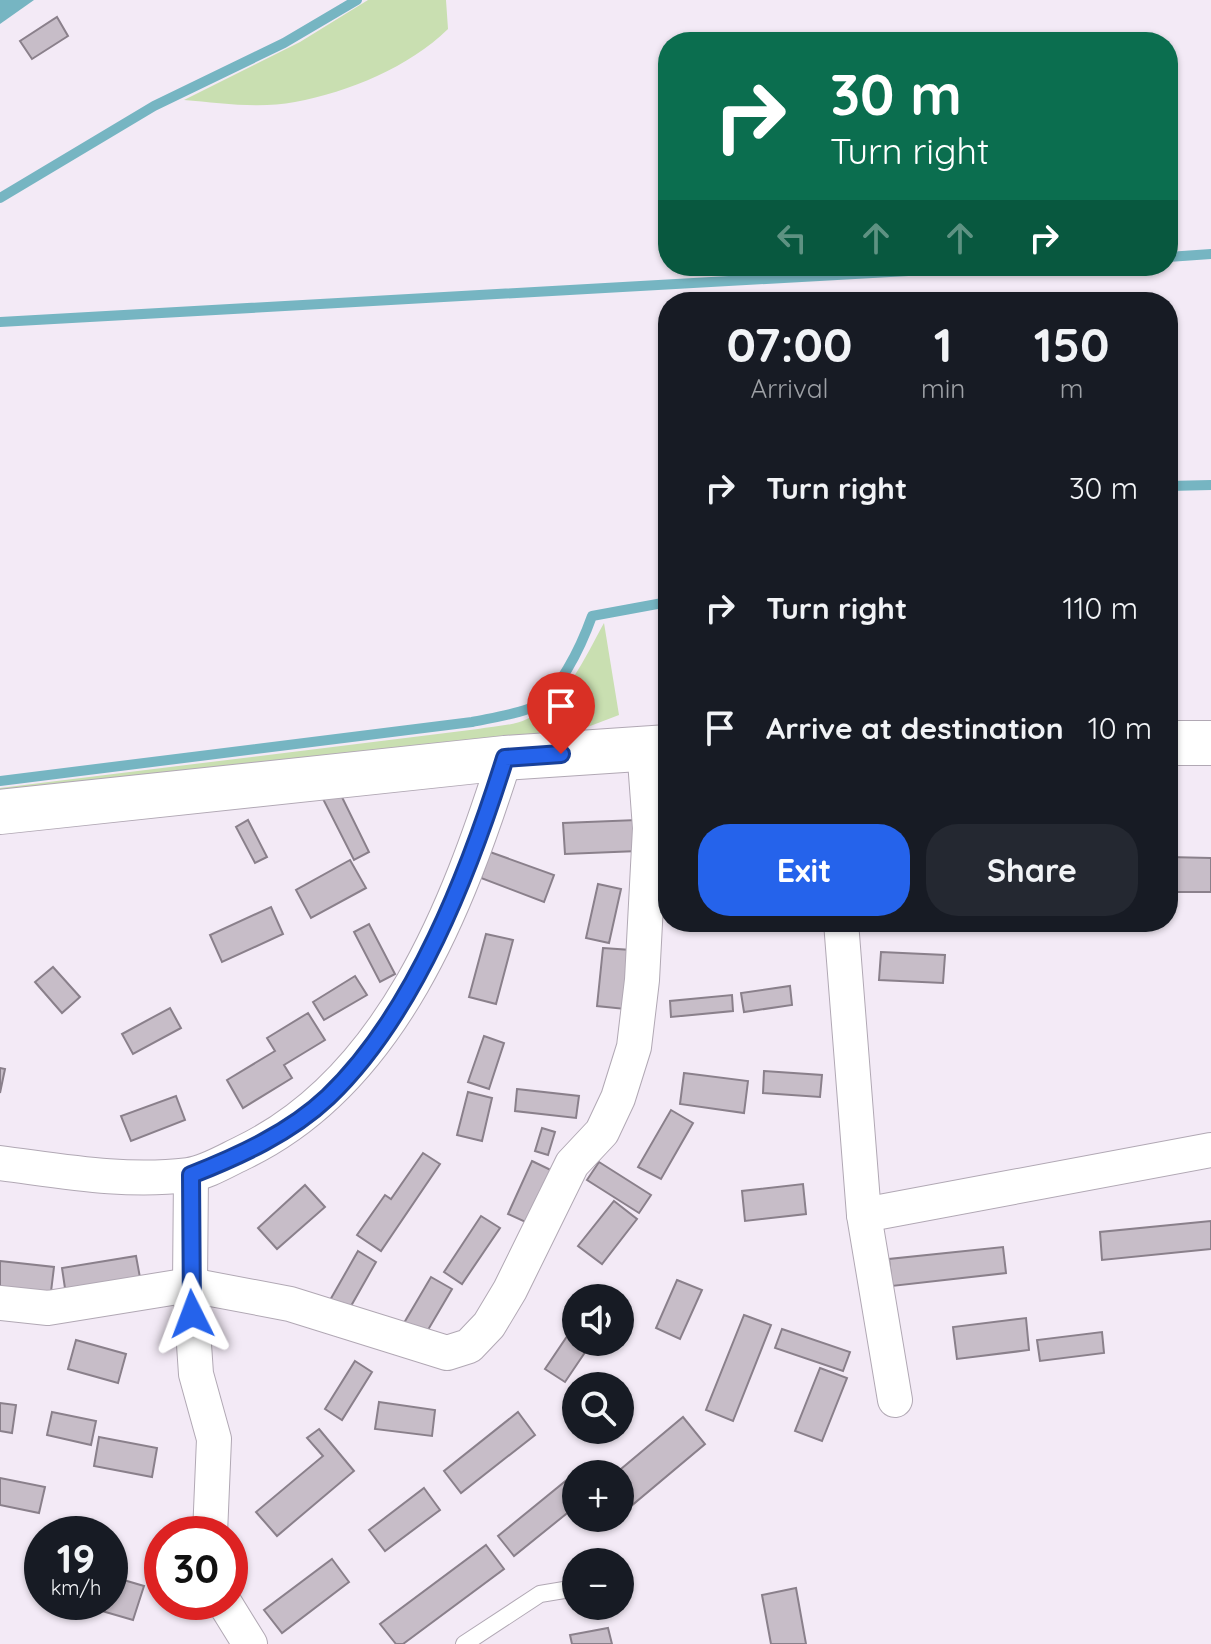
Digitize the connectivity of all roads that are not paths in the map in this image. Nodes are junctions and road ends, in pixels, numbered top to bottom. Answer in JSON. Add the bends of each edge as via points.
{"nodes":[{"id":1,"x":1178,"y":743,"type":"edge"},
{"id":2,"x":1211,"y":743,"type":"edge"},
{"id":3,"x":656,"y":747,"type":"edge"},
{"id":4,"x":505,"y":758,"type":"junction"},
{"id":5,"x":0,"y":812,"type":"edge"},
{"id":6,"x":842,"y":932,"type":"edge"},
{"id":7,"x":1211,"y":1150,"type":"edge"},
{"id":8,"x":0,"y":1163,"type":"edge"},
{"id":9,"x":191,"y":1175,"type":"junction"},
{"id":10,"x":864,"y":1215,"type":"junction"},
{"id":11,"x":190,"y":1285,"type":"junction"},
{"id":12,"x":0,"y":1303,"type":"edge"},
{"id":13,"x":895,"y":1400,"type":"dead end"},
{"id":14,"x":211,"y":1516,"type":"edge"},
{"id":15,"x":562,"y":1590,"type":"edge"},
{"id":16,"x":235,"y":1620,"type":"edge"},
{"id":17,"x":250,"y":1644,"type":"edge"},
{"id":18,"x":464,"y":1644,"type":"edge"}],
"edges":[{"from":1,"to":2,"type":"street"},
{"from":3,"to":4,"type":"street"},
{"from":3,"to":11,"type":"street","via":[[634,1047],[602,1132],[572,1164],[489,1325],[469,1346],[447,1353],[290,1304]]},
{"from":4,"to":5,"type":"street"},
{"from":4,"to":9,"type":"street","via":[[477,848],[412,985],[374,1040],[328,1097],[267,1141]]},
{"from":6,"to":10,"type":"street"},
{"from":7,"to":10,"type":"street"},
{"from":8,"to":9,"type":"street","via":[[119,1178]]},
{"from":9,"to":11,"type":"street"},
{"from":10,"to":13,"type":"street"},
{"from":11,"to":12,"type":"street","via":[[48,1308]]},
{"from":11,"to":14,"type":"street","via":[[196,1374],[214,1439]]},
{"from":15,"to":18,"type":"lane","via":[[540,1594]]},
{"from":16,"to":17,"type":"street"}]}
